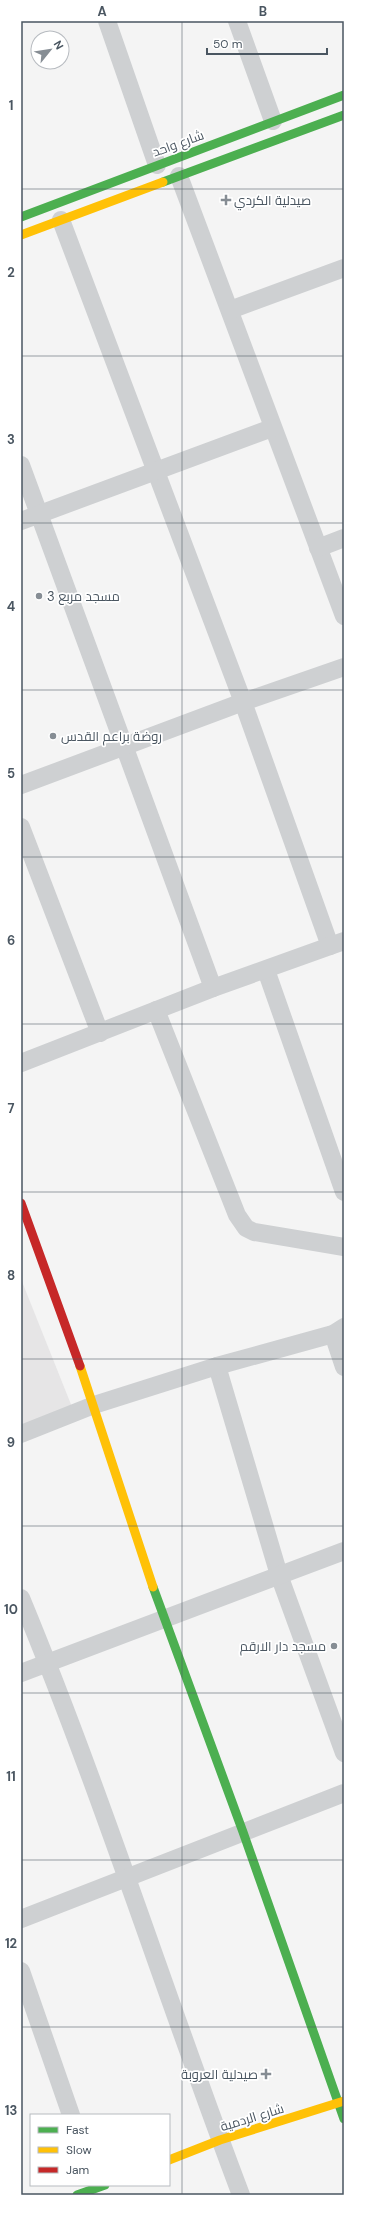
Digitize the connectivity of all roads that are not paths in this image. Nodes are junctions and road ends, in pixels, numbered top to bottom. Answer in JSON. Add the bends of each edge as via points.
{"nodes":[{"id":1,"x":107,"y":21,"type":"edge"},
{"id":2,"x":237,"y":21,"type":"edge"},
{"id":3,"x":344,"y":95,"type":"edge"},
{"id":4,"x":344,"y":115,"type":"edge"},
{"id":5,"x":274,"y":121,"type":"junction"},
{"id":6,"x":157,"y":165,"type":"junction"},
{"id":7,"x":179,"y":176,"type":"junction"},
{"id":8,"x":81,"y":195,"type":"junction"},
{"id":9,"x":88,"y":209,"type":"junction"},
{"id":10,"x":21,"y":217,"type":"edge"},
{"id":11,"x":61,"y":220,"type":"junction"},
{"id":12,"x":21,"y":235,"type":"edge"},
{"id":13,"x":344,"y":268,"type":"edge"},
{"id":14,"x":230,"y":310,"type":"junction"},
{"id":15,"x":272,"y":428,"type":"junction"},
{"id":16,"x":21,"y":466,"type":"edge"},
{"id":17,"x":155,"y":470,"type":"junction"},
{"id":18,"x":39,"y":514,"type":"junction"},
{"id":19,"x":21,"y":521,"type":"edge"},
{"id":20,"x":344,"y":538,"type":"edge"},
{"id":21,"x":318,"y":548,"type":"junction"},
{"id":22,"x":344,"y":616,"type":"edge"},
{"id":23,"x":344,"y":668,"type":"edge"},
{"id":24,"x":243,"y":702,"type":"junction"},
{"id":25,"x":123,"y":746,"type":"junction"},
{"id":26,"x":21,"y":785,"type":"edge"},
{"id":27,"x":21,"y":827,"type":"edge"},
{"id":28,"x":337,"y":944,"type":"edge"},
{"id":29,"x":266,"y":970,"type":"junction"},
{"id":30,"x":213,"y":988,"type":"junction"},
{"id":31,"x":156,"y":1010,"type":"junction"},
{"id":32,"x":100,"y":1033,"type":"junction"},
{"id":33,"x":21,"y":1063,"type":"edge"},
{"id":34,"x":344,"y":1192,"type":"edge"},
{"id":35,"x":21,"y":1203,"type":"edge"},
{"id":36,"x":344,"y":1247,"type":"edge"},
{"id":37,"x":339,"y":1330,"type":"edge"},
{"id":38,"x":217,"y":1366,"type":"junction"},
{"id":39,"x":344,"y":1367,"type":"edge"},
{"id":40,"x":94,"y":1405,"type":"junction"},
{"id":41,"x":21,"y":1434,"type":"edge"},
{"id":42,"x":344,"y":1552,"type":"edge"},
{"id":43,"x":279,"y":1575,"type":"junction"},
{"id":44,"x":21,"y":1598,"type":"edge"},
{"id":45,"x":164,"y":1619,"type":"junction"},
{"id":46,"x":48,"y":1663,"type":"junction"},
{"id":47,"x":21,"y":1673,"type":"edge"},
{"id":48,"x":344,"y":1753,"type":"edge"},
{"id":49,"x":344,"y":1793,"type":"edge"},
{"id":50,"x":243,"y":1832,"type":"junction"},
{"id":51,"x":127,"y":1878,"type":"junction"},
{"id":52,"x":21,"y":1919,"type":"edge"},
{"id":53,"x":21,"y":1971,"type":"edge"},
{"id":54,"x":341,"y":2102,"type":"edge"},
{"id":55,"x":71,"y":2114,"type":"edge"},
{"id":56,"x":344,"y":2119,"type":"edge"},
{"id":57,"x":220,"y":2140,"type":"junction"},
{"id":58,"x":170,"y":2160,"type":"edge"},
{"id":59,"x":99,"y":2188,"type":"edge"},
{"id":60,"x":77,"y":2195,"type":"edge"},
{"id":61,"x":241,"y":2195,"type":"edge"}],
"edges":[{"from":1,"to":6,"type":"street"},
{"from":2,"to":5,"type":"street"},
{"from":3,"to":5,"type":"street","name":"شارع واحد"},
{"from":4,"to":7,"type":"street"},
{"from":5,"to":6,"type":"street","name":"شارع واحد"},
{"from":6,"to":8,"type":"street","name":"شارع واحد"},
{"from":7,"to":9,"type":"street"},
{"from":7,"to":14,"type":"street"},
{"from":8,"to":9,"type":"street"},
{"from":8,"to":10,"type":"street","name":"شارع واحد"},
{"from":9,"to":11,"type":"street"},
{"from":11,"to":12,"type":"street"},
{"from":11,"to":17,"type":"street"},
{"from":13,"to":14,"type":"street"},
{"from":14,"to":15,"type":"street"},
{"from":15,"to":17,"type":"street"},
{"from":15,"to":21,"type":"street"},
{"from":16,"to":18,"type":"street"},
{"from":17,"to":18,"type":"street"},
{"from":17,"to":24,"type":"street"},
{"from":18,"to":19,"type":"street"},
{"from":18,"to":25,"type":"street"},
{"from":20,"to":21,"type":"street"},
{"from":21,"to":22,"type":"street"},
{"from":23,"to":24,"type":"street"},
{"from":24,"to":25,"type":"street"},
{"from":24,"to":28,"type":"street"},
{"from":25,"to":26,"type":"street"},
{"from":25,"to":30,"type":"street"},
{"from":27,"to":32,"type":"street"},
{"from":28,"to":29,"type":"street"},
{"from":29,"to":30,"type":"street"},
{"from":29,"to":34,"type":"street"},
{"from":30,"to":31,"type":"street"},
{"from":31,"to":32,"type":"street"},
{"from":31,"to":36,"type":"street","via":[[237,1215],[246,1228],[254,1232]]},
{"from":32,"to":33,"type":"street"},
{"from":35,"to":40,"type":"street"},
{"from":37,"to":38,"type":"street"},
{"from":37,"to":39,"type":"street"},
{"from":38,"to":40,"type":"street"},
{"from":38,"to":43,"type":"street"},
{"from":40,"to":41,"type":"street"},
{"from":40,"to":45,"type":"street"},
{"from":42,"to":43,"type":"street"},
{"from":43,"to":45,"type":"street"},
{"from":43,"to":48,"type":"street"},
{"from":44,"to":46,"type":"street"},
{"from":45,"to":46,"type":"street"},
{"from":45,"to":50,"type":"street"},
{"from":46,"to":47,"type":"street"},
{"from":46,"to":51,"type":"street"},
{"from":49,"to":50,"type":"street"},
{"from":50,"to":51,"type":"street"},
{"from":50,"to":54,"type":"street"},
{"from":51,"to":52,"type":"street"},
{"from":51,"to":57,"type":"street"},
{"from":53,"to":55,"type":"street"},
{"from":54,"to":56,"type":"street"},
{"from":54,"to":57,"type":"street","name":"شارع الردمية"},
{"from":57,"to":58,"type":"street","name":"شارع الردمية"},
{"from":57,"to":61,"type":"street"},
{"from":59,"to":60,"type":"street"}]}
